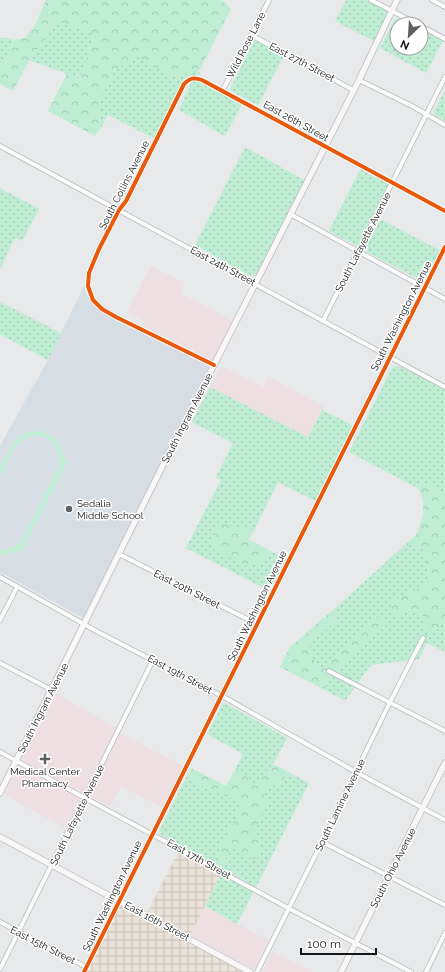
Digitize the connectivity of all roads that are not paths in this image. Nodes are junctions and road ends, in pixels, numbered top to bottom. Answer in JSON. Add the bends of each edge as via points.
{"nodes":[{"id":1,"x":269,"y":0,"type":"edge"},
{"id":2,"x":372,"y":0,"type":"edge"},
{"id":3,"x":397,"y":0,"type":"edge"},
{"id":4,"x":432,"y":0,"type":"edge"},
{"id":5,"x":445,"y":7,"type":"edge"},
{"id":6,"x":392,"y":11,"type":"junction"},
{"id":7,"x":402,"y":16,"type":"edge"},
{"id":8,"x":429,"y":30,"type":"edge"},
{"id":9,"x":251,"y":35,"type":"junction"},
{"id":10,"x":445,"y":39,"type":"edge"},
{"id":11,"x":445,"y":77,"type":"edge"},
{"id":12,"x":359,"y":80,"type":"junction"},
{"id":13,"x":223,"y":90,"type":"junction"},
{"id":14,"x":353,"y":90,"type":"junction"},
{"id":15,"x":426,"y":115,"type":"junction"},
{"id":16,"x":445,"y":125,"type":"edge"},
{"id":17,"x":162,"y":129,"type":"joint"},
{"id":18,"x":324,"y":145,"type":"junction"},
{"id":19,"x":0,"y":146,"type":"edge"},
{"id":20,"x":392,"y":183,"type":"junction"},
{"id":21,"x":119,"y":210,"type":"junction"},
{"id":22,"x":445,"y":211,"type":"edge"},
{"id":23,"x":290,"y":214,"type":"junction"},
{"id":24,"x":445,"y":247,"type":"edge"},
{"id":25,"x":358,"y":252,"type":"junction"},
{"id":26,"x":254,"y":284,"type":"junction"},
{"id":27,"x":424,"y":288,"type":"junction"},
{"id":28,"x":445,"y":299,"type":"edge"},
{"id":29,"x":324,"y":321,"type":"junction"},
{"id":30,"x":390,"y":357,"type":"junction"},
{"id":31,"x":214,"y":365,"type":"junction"},
{"id":32,"x":445,"y":387,"type":"edge"},
{"id":33,"x":119,"y":554,"type":"junction"},
{"id":34,"x":0,"y":577,"type":"edge"},
{"id":35,"x":17,"y":587,"type":"junction"},
{"id":36,"x":0,"y":620,"type":"edge"},
{"id":37,"x":84,"y":624,"type":"junction"},
{"id":38,"x":257,"y":624,"type":"junction"},
{"id":39,"x":423,"y":638,"type":"dead end"},
{"id":40,"x":153,"y":660,"type":"junction"},
{"id":41,"x":0,"y":663,"type":"edge"},
{"id":42,"x":329,"y":671,"type":"dead end"},
{"id":43,"x":52,"y":690,"type":"junction"},
{"id":44,"x":222,"y":696,"type":"junction"},
{"id":45,"x":390,"y":702,"type":"junction"},
{"id":46,"x":445,"y":732,"type":"edge"},
{"id":47,"x":0,"y":752,"type":"edge"},
{"id":48,"x":16,"y":761,"type":"junction"},
{"id":49,"x":445,"y":763,"type":"edge"},
{"id":50,"x":356,"y":772,"type":"junction"},
{"id":51,"x":0,"y":793,"type":"edge"},
{"id":52,"x":85,"y":797,"type":"junction"},
{"id":53,"x":423,"y":808,"type":"junction"},
{"id":54,"x":445,"y":820,"type":"edge"},
{"id":55,"x":152,"y":834,"type":"junction"},
{"id":56,"x":0,"y":837,"type":"edge"},
{"id":57,"x":322,"y":842,"type":"junction"},
{"id":58,"x":52,"y":865,"type":"junction"},
{"id":59,"x":389,"y":876,"type":"junction"},
{"id":60,"x":119,"y":901,"type":"junction"},
{"id":61,"x":445,"y":905,"type":"edge"},
{"id":62,"x":288,"y":908,"type":"junction"},
{"id":63,"x":0,"y":922,"type":"edge"},
{"id":64,"x":18,"y":932,"type":"junction"},
{"id":65,"x":445,"y":933,"type":"edge"},
{"id":66,"x":356,"y":943,"type":"junction"},
{"id":67,"x":86,"y":967,"type":"junction"},
{"id":68,"x":0,"y":970,"type":"edge"},
{"id":69,"x":84,"y":972,"type":"edge"},
{"id":70,"x":250,"y":972,"type":"edge"},
{"id":71,"x":257,"y":972,"type":"edge"},
{"id":72,"x":341,"y":972,"type":"edge"},
{"id":73,"x":411,"y":972,"type":"edge"},
{"id":74,"x":426,"y":972,"type":"edge"}],
"edges":[{"from":1,"to":9,"type":"street","name":"Wild Rose Lane"},
{"from":2,"to":6,"type":"street"},
{"from":3,"to":6,"type":"main road","name":"South Ingram Avenue"},
{"from":4,"to":5,"type":"street"},
{"from":6,"to":7,"type":"street"},
{"from":6,"to":12,"type":"main road","name":"South Ingram Avenue"},
{"from":8,"to":10,"type":"street"},
{"from":9,"to":13,"type":"street","name":"Wild Rose Lane"},
{"from":9,"to":14,"type":"street","name":"East 27th Street"},
{"from":11,"to":15,"type":"street","name":"South Lafayette Avenue"},
{"from":12,"to":14,"type":"main road","name":"South Ingram Avenue"},
{"from":12,"to":15,"type":"street"},
{"from":13,"to":17,"type":"street","name":"East 26th Street","via":[[196,77],[188,80]]},
{"from":13,"to":18,"type":"street","name":"East 26th Street"},
{"from":14,"to":18,"type":"main road","name":"South Ingram Avenue"},
{"from":15,"to":16,"type":"street"},
{"from":15,"to":20,"type":"street","name":"South Lafayette Avenue"},
{"from":17,"to":21,"type":"street","name":"South Collins Avenue"},
{"from":18,"to":20,"type":"street","name":"East 26th Street"},
{"from":18,"to":23,"type":"main road","name":"South Ingram Avenue"},
{"from":19,"to":21,"type":"street","name":"East 24th Street"},
{"from":20,"to":22,"type":"street","name":"East 26th Street"},
{"from":20,"to":25,"type":"street","name":"South Lafayette Avenue"},
{"from":21,"to":26,"type":"street","name":"East 24th Street"},
{"from":21,"to":31,"type":"street","name":"South Collins Avenue","via":[[89,273],[88,286],[93,300],[116,317]]},
{"from":23,"to":25,"type":"street"},
{"from":23,"to":26,"type":"main road","name":"South Ingram Avenue"},
{"from":24,"to":27,"type":"street","name":"South Washington Avenue"},
{"from":25,"to":27,"type":"street"},
{"from":25,"to":29,"type":"street","name":"South Lafayette Avenue"},
{"from":26,"to":29,"type":"street","name":"East 24th Street"},
{"from":26,"to":31,"type":"main road","name":"South Ingram Avenue"},
{"from":27,"to":28,"type":"street"},
{"from":27,"to":30,"type":"street","name":"South Washington Avenue"},
{"from":29,"to":30,"type":"street","name":"East 24th Street"},
{"from":30,"to":32,"type":"street","name":"East 24th Street"},
{"from":30,"to":38,"type":"street","name":"South Washington Avenue"},
{"from":31,"to":33,"type":"main road","name":"South Ingram Avenue"},
{"from":33,"to":37,"type":"main road","name":"South Ingram Avenue"},
{"from":33,"to":38,"type":"street","name":"East 20th Street"},
{"from":34,"to":35,"type":"street","name":"East 19th Street"},
{"from":35,"to":36,"type":"street"},
{"from":35,"to":37,"type":"street","name":"East 19th Street"},
{"from":37,"to":40,"type":"street","name":"East 19th Street"},
{"from":37,"to":43,"type":"main road","name":"South Ingram Avenue"},
{"from":38,"to":44,"type":"street","name":"South Washington Avenue"},
{"from":39,"to":45,"type":"street","name":"South Lamine Avenue"},
{"from":40,"to":44,"type":"street","name":"East 19th Street"},
{"from":40,"to":52,"type":"street","name":"South Lafayette Avenue"},
{"from":41,"to":43,"type":"street"},
{"from":42,"to":45,"type":"street"},
{"from":43,"to":48,"type":"main road","name":"South Ingram Avenue"},
{"from":44,"to":50,"type":"street","name":"East 19th Street"},
{"from":44,"to":55,"type":"street","name":"South Washington Avenue"},
{"from":45,"to":46,"type":"street"},
{"from":45,"to":50,"type":"street","name":"South Lamine Avenue"},
{"from":47,"to":48,"type":"street","name":"East 17th Street"},
{"from":48,"to":51,"type":"main road","name":"South Ingram Avenue"},
{"from":48,"to":52,"type":"street","name":"East 17th Street"},
{"from":49,"to":53,"type":"main road","name":"South Ohio Avenue"},
{"from":50,"to":53,"type":"street","name":"East 19th Street"},
{"from":50,"to":57,"type":"street","name":"South Lamine Avenue"},
{"from":52,"to":55,"type":"street","name":"East 17th Street"},
{"from":52,"to":58,"type":"street","name":"South Lafayette Avenue"},
{"from":53,"to":54,"type":"street","name":"East 19th Street"},
{"from":53,"to":59,"type":"main road","name":"South Ohio Avenue"},
{"from":55,"to":60,"type":"street","name":"South Washington Avenue"},
{"from":55,"to":62,"type":"street","name":"East 17th Street"},
{"from":56,"to":58,"type":"main road","name":"East 16th Street"},
{"from":57,"to":59,"type":"street"},
{"from":57,"to":62,"type":"street","name":"South Lamine Avenue"},
{"from":58,"to":60,"type":"main road","name":"East 16th Street"},
{"from":58,"to":64,"type":"street","name":"South Lafayette Avenue"},
{"from":59,"to":61,"type":"street"},
{"from":59,"to":66,"type":"main road","name":"South Ohio Avenue"},
{"from":60,"to":67,"type":"street","name":"South Washington Avenue"},
{"from":60,"to":70,"type":"main road","name":"East 16th Street"},
{"from":62,"to":66,"type":"street","name":"East 17th Street"},
{"from":62,"to":71,"type":"street","name":"South Lamine Avenue"},
{"from":63,"to":64,"type":"street","name":"East 15th Street"},
{"from":64,"to":67,"type":"street","name":"East 15th Street"},
{"from":64,"to":68,"type":"street","name":"South Lafayette Avenue"},
{"from":65,"to":74,"type":"street"},
{"from":66,"to":72,"type":"main road","name":"South Ohio Avenue"},
{"from":66,"to":73,"type":"street","name":"East 17th Street"},
{"from":67,"to":69,"type":"street","name":"South Washington Avenue"}]}
